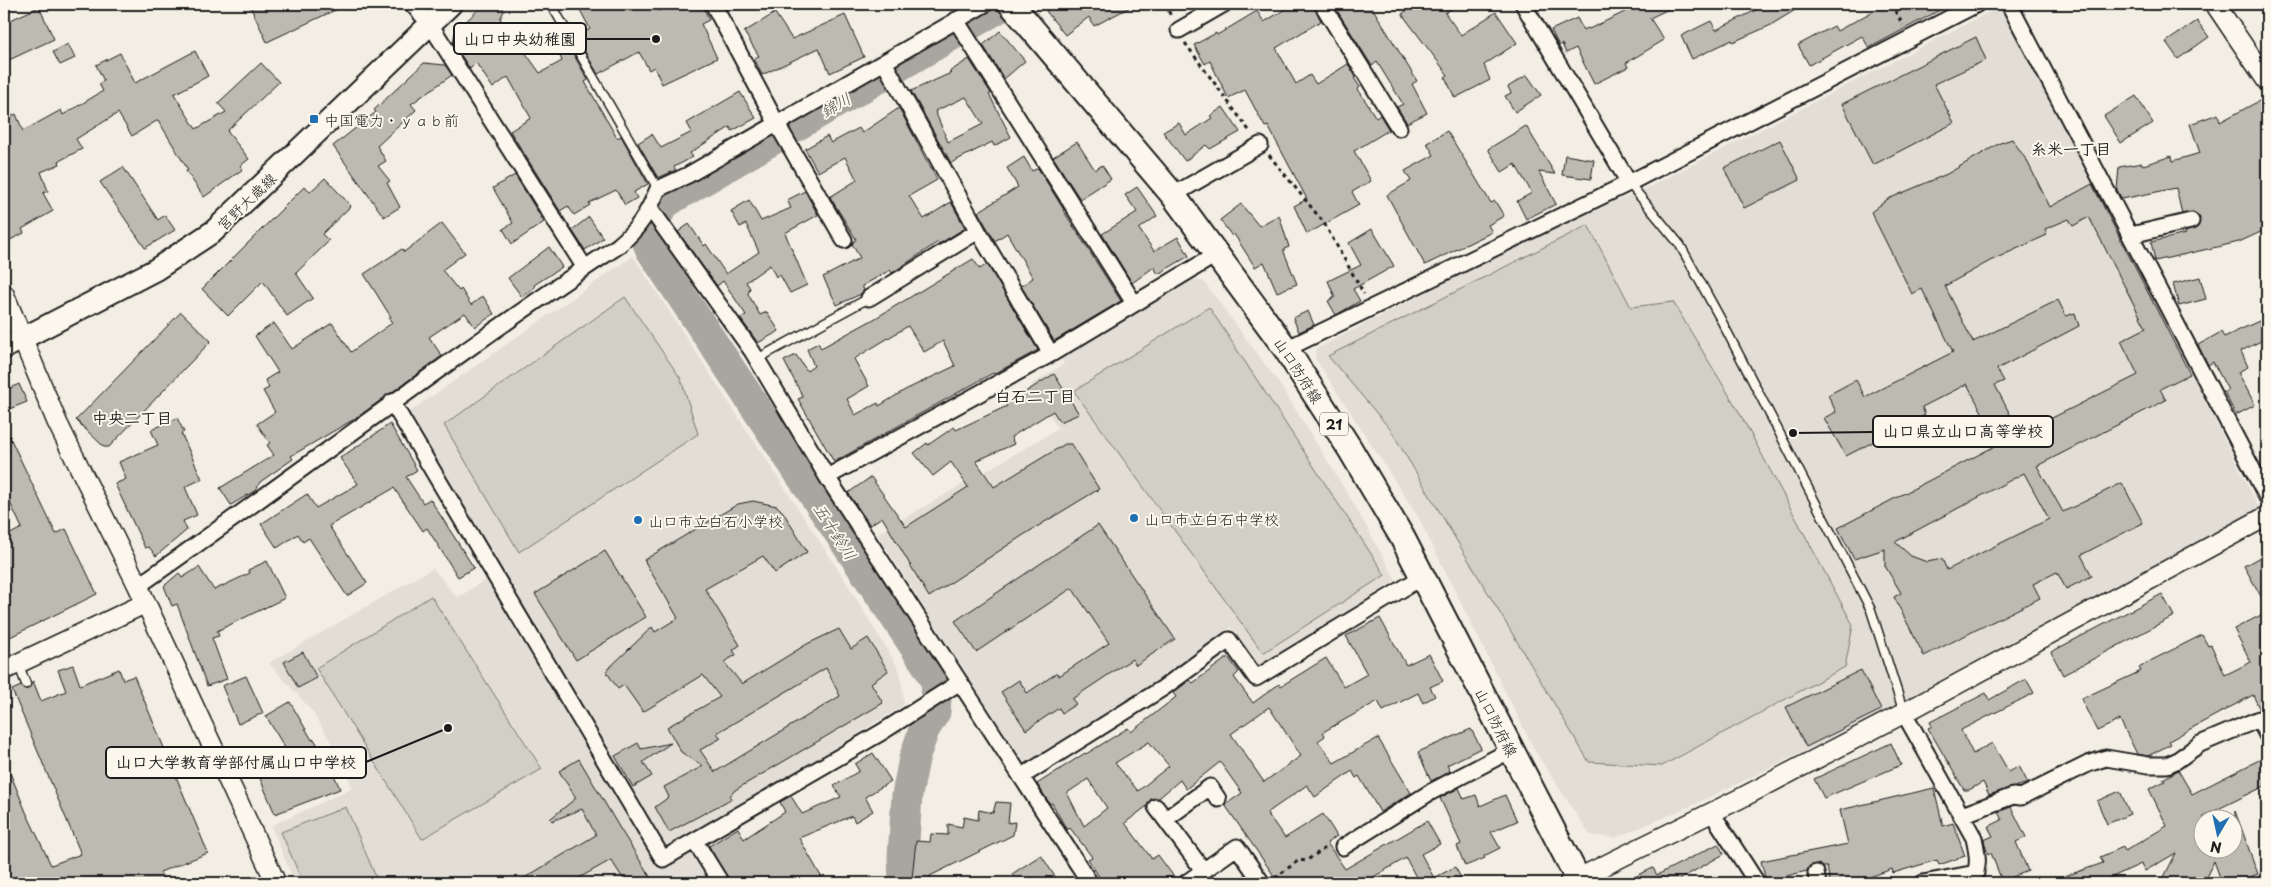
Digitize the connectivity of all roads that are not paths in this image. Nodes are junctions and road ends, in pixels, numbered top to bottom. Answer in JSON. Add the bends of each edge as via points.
{"nodes":[{"id":1,"x":412,"y":4,"type":"edge"},
{"id":2,"x":451,"y":4,"type":"edge"},
{"id":3,"x":551,"y":4,"type":"edge"},
{"id":4,"x":713,"y":4,"type":"edge"},
{"id":5,"x":985,"y":4,"type":"edge"},
{"id":6,"x":1224,"y":4,"type":"edge"},
{"id":7,"x":1322,"y":4,"type":"edge"},
{"id":8,"x":1523,"y":4,"type":"edge"},
{"id":9,"x":1977,"y":4,"type":"edge"},
{"id":10,"x":2008,"y":4,"type":"edge"},
{"id":11,"x":2215,"y":4,"type":"edge"},
{"id":12,"x":1014,"y":7,"type":"edge"},
{"id":13,"x":956,"y":20,"type":"junction"},
{"id":14,"x":430,"y":24,"type":"junction"},
{"id":15,"x":1180,"y":30,"type":"dead end"},
{"id":16,"x":884,"y":62,"type":"junction"},
{"id":17,"x":2267,"y":81,"type":"edge"},
{"id":18,"x":777,"y":124,"type":"junction"},
{"id":19,"x":1399,"y":128,"type":"dead end"},
{"id":20,"x":1260,"y":145,"type":"dead end"},
{"id":21,"x":1629,"y":183,"type":"junction"},
{"id":22,"x":658,"y":189,"type":"junction"},
{"id":23,"x":1173,"y":195,"type":"junction"},
{"id":24,"x":650,"y":208,"type":"junction"},
{"id":25,"x":2191,"y":221,"type":"dead end"},
{"id":26,"x":978,"y":231,"type":"junction"},
{"id":27,"x":2131,"y":235,"type":"junction"},
{"id":28,"x":844,"y":240,"type":"dead end"},
{"id":29,"x":1217,"y":254,"type":"junction"},
{"id":30,"x":585,"y":268,"type":"junction"},
{"id":31,"x":4,"y":294,"type":"edge"},
{"id":32,"x":869,"y":298,"type":"joint"},
{"id":33,"x":1134,"y":303,"type":"junction"},
{"id":34,"x":22,"y":338,"type":"junction"},
{"id":35,"x":4,"y":348,"type":"edge"},
{"id":36,"x":1286,"y":349,"type":"junction"},
{"id":37,"x":1051,"y":354,"type":"junction"},
{"id":38,"x":756,"y":359,"type":"junction"},
{"id":39,"x":392,"y":402,"type":"junction"},
{"id":40,"x":827,"y":477,"type":"junction"},
{"id":41,"x":2267,"y":497,"type":"edge"},
{"id":42,"x":2267,"y":516,"type":"edge"},
{"id":43,"x":1422,"y":577,"type":"junction"},
{"id":44,"x":142,"y":595,"type":"junction"},
{"id":45,"x":11,"y":666,"type":"edge"},
{"id":46,"x":26,"y":684,"type":"dead end"},
{"id":47,"x":955,"y":686,"type":"junction"},
{"id":48,"x":1904,"y":713,"type":"junction"},
{"id":49,"x":2267,"y":735,"type":"edge"},
{"id":50,"x":1511,"y":750,"type":"junction"},
{"id":51,"x":1021,"y":777,"type":"junction"},
{"id":52,"x":1218,"y":799,"type":"dead end"},
{"id":53,"x":1156,"y":807,"type":"dead end"},
{"id":54,"x":1712,"y":813,"type":"junction"},
{"id":55,"x":1962,"y":815,"type":"junction"},
{"id":56,"x":1166,"y":820,"type":"junction"},
{"id":57,"x":695,"y":841,"type":"junction"},
{"id":58,"x":1343,"y":847,"type":"road end"},
{"id":59,"x":1203,"y":870,"type":"junction"},
{"id":60,"x":1974,"y":878,"type":"edge"},
{"id":61,"x":1576,"y":882,"type":"edge"},
{"id":62,"x":276,"y":883,"type":"edge"},
{"id":63,"x":721,"y":883,"type":"edge"},
{"id":64,"x":1090,"y":883,"type":"edge"},
{"id":65,"x":1186,"y":883,"type":"edge"},
{"id":66,"x":1262,"y":883,"type":"edge"},
{"id":67,"x":1757,"y":883,"type":"edge"},
{"id":68,"x":1923,"y":883,"type":"edge"}],
"edges":[{"from":1,"to":14,"type":"street"},
{"from":2,"to":14,"type":"main road","name":"宮野大歳線"},
{"from":3,"to":22,"type":"lane"},
{"from":4,"to":18,"type":"street"},
{"from":5,"to":13,"type":"street"},
{"from":6,"to":15,"type":"street"},
{"from":7,"to":19,"type":"street"},
{"from":8,"to":21,"type":"street"},
{"from":9,"to":21,"type":"street"},
{"from":10,"to":27,"type":"street"},
{"from":11,"to":17,"type":"street"},
{"from":12,"to":23,"type":"main road","name":"山口防府線","number":"21"},
{"from":13,"to":16,"type":"street"},
{"from":13,"to":33,"type":"street"},
{"from":14,"to":30,"type":"street"},
{"from":14,"to":34,"type":"main road","name":"宮野大歳線","via":[[214,231],[154,270]]},
{"from":16,"to":18,"type":"street"},
{"from":16,"to":26,"type":"street"},
{"from":18,"to":22,"type":"street"},
{"from":18,"to":28,"type":"street"},
{"from":20,"to":23,"type":"street"},
{"from":21,"to":36,"type":"street"},
{"from":21,"to":48,"type":"lane","via":[[1680,245],[1720,318],[1871,610]]},
{"from":22,"to":24,"type":"street"},
{"from":23,"to":29,"type":"main road","name":"山口防府線","number":"21"},
{"from":24,"to":30,"type":"street","via":[[636,231]]},
{"from":24,"to":38,"type":"street"},
{"from":25,"to":27,"type":"street"},
{"from":26,"to":32,"type":"street"},
{"from":26,"to":37,"type":"street"},
{"from":27,"to":41,"type":"street"},
{"from":29,"to":33,"type":"street"},
{"from":29,"to":36,"type":"main road","name":"山口防府線","number":"21"},
{"from":30,"to":39,"type":"street"},
{"from":31,"to":34,"type":"street"},
{"from":32,"to":38,"type":"lane"},
{"from":33,"to":37,"type":"street"},
{"from":34,"to":35,"type":"main road","name":"宮野大歳線"},
{"from":34,"to":44,"type":"street","via":[[57,422]]},
{"from":36,"to":43,"type":"main road","name":"山口防府線","number":"21","via":[[1350,449]]},
{"from":37,"to":40,"type":"street"},
{"from":38,"to":40,"type":"street"},
{"from":39,"to":44,"type":"street","via":[[232,521]]},
{"from":39,"to":57,"type":"street","via":[[663,859]]},
{"from":40,"to":47,"type":"street"},
{"from":42,"to":48,"type":"street"},
{"from":43,"to":50,"type":"main road","name":"山口防府線","number":"21"},
{"from":43,"to":51,"type":"street","via":[[1256,678],[1229,640],[1163,688]]},
{"from":44,"to":45,"type":"street"},
{"from":44,"to":62,"type":"street"},
{"from":45,"to":46,"type":"lane"},
{"from":47,"to":51,"type":"street"},
{"from":47,"to":57,"type":"street"},
{"from":48,"to":54,"type":"street"},
{"from":48,"to":55,"type":"street"},
{"from":49,"to":55,"type":"street","via":[[2259,719],[2200,744],[2168,765],[2106,758],[2021,797],[2013,796]]},
{"from":50,"to":58,"type":"street","via":[[1429,793]]},
{"from":50,"to":61,"type":"main road","name":"山口防府線","number":"21"},
{"from":51,"to":64,"type":"street"},
{"from":52,"to":56,"type":"street","via":[[1210,787]]},
{"from":53,"to":56,"type":"street"},
{"from":54,"to":61,"type":"street"},
{"from":54,"to":67,"type":"street"},
{"from":55,"to":60,"type":"street","via":[[1974,838],[1979,860]]},
{"from":56,"to":59,"type":"street"},
{"from":57,"to":63,"type":"street"},
{"from":59,"to":65,"type":"street"},
{"from":59,"to":66,"type":"street","via":[[1237,847]]},
{"from":60,"to":68,"type":"street"}]}
